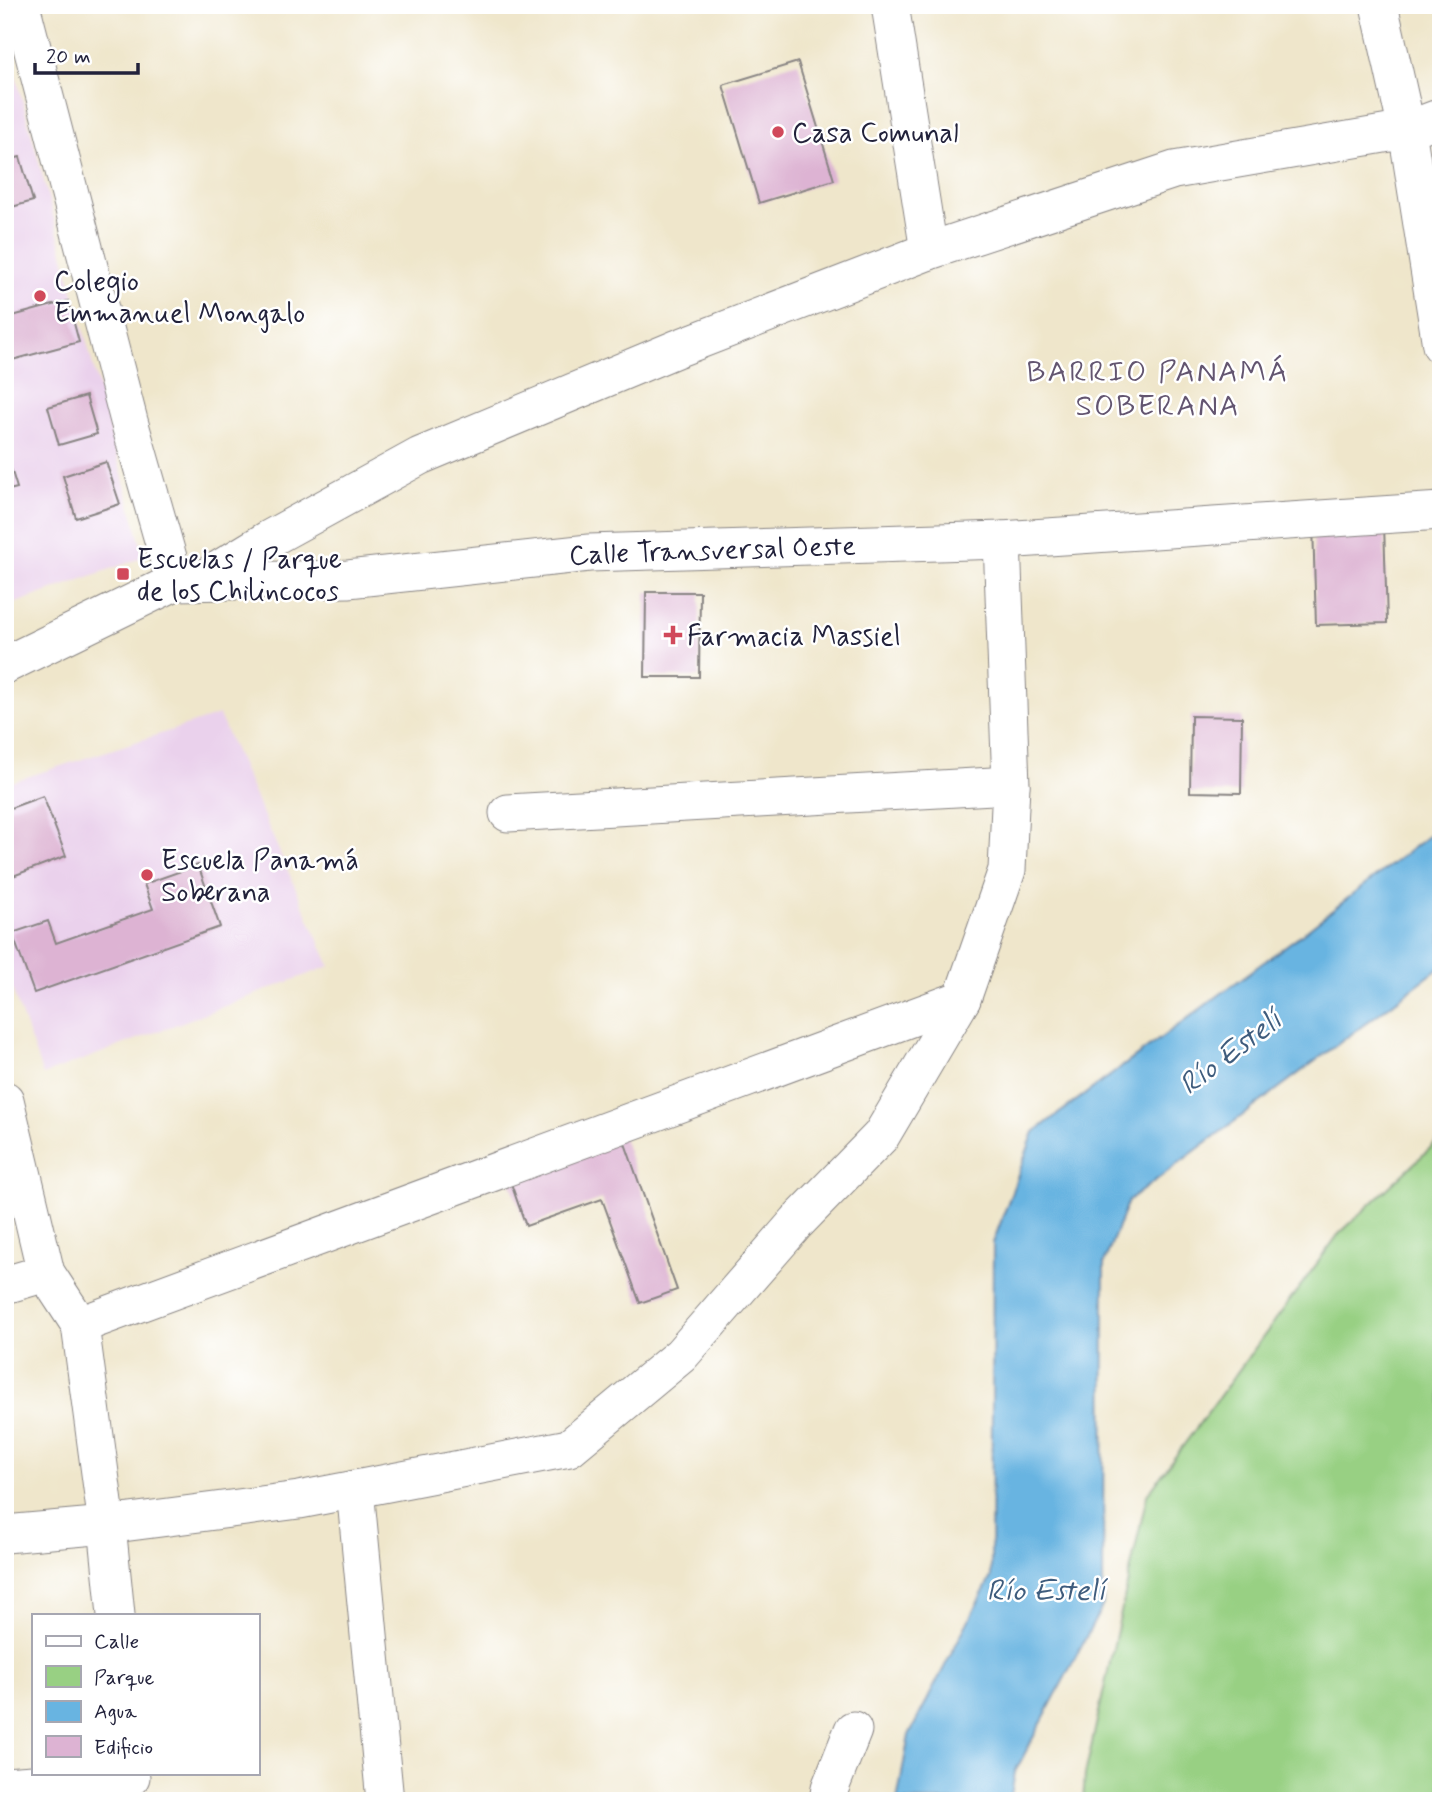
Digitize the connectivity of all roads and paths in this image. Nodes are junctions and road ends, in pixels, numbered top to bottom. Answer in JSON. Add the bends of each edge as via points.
{"nodes":[{"id":1,"x":21,"y":5,"type":"edge"},
{"id":2,"x":890,"y":5,"type":"edge"},
{"id":3,"x":1379,"y":5,"type":"edge"},
{"id":4,"x":1441,"y":117,"type":"edge"},
{"id":5,"x":1407,"y":130,"type":"junction"},
{"id":6,"x":929,"y":251,"type":"junction"},
{"id":7,"x":1441,"y":345,"type":"edge"},
{"id":8,"x":1441,"y":511,"type":"edge"},
{"id":9,"x":1002,"y":540,"type":"junction"},
{"id":10,"x":187,"y":582,"type":"junction"},
{"id":11,"x":5,"y":665,"type":"edge"},
{"id":12,"x":1011,"y":785,"type":"junction"},
{"id":13,"x":509,"y":813,"type":"dead end"},
{"id":14,"x":962,"y":999,"type":"junction"},
{"id":15,"x":5,"y":1100,"type":"edge"},
{"id":16,"x":46,"y":1273,"type":"junction"},
{"id":17,"x":5,"y":1285,"type":"edge"},
{"id":18,"x":80,"y":1325,"type":"junction"},
{"id":19,"x":355,"y":1489,"type":"junction"},
{"id":20,"x":107,"y":1525,"type":"junction"},
{"id":21,"x":5,"y":1534,"type":"edge"},
{"id":22,"x":116,"y":1614,"type":"edge"},
{"id":23,"x":853,"y":1730,"type":"dead end"},
{"id":24,"x":134,"y":1784,"type":"edge"},
{"id":25,"x":5,"y":1786,"type":"edge"},
{"id":26,"x":385,"y":1801,"type":"edge"},
{"id":27,"x":828,"y":1801,"type":"edge"}],
"edges":[{"from":1,"to":10,"type":"street","via":[[129,421]]},
{"from":2,"to":6,"type":"street"},
{"from":3,"to":5,"type":"street"},
{"from":4,"to":5,"type":"street"},
{"from":5,"to":6,"type":"street","via":[[1174,170]]},
{"from":5,"to":7,"type":"street"},
{"from":6,"to":10,"type":"street","via":[[676,349],[420,456]]},
{"from":8,"to":9,"type":"street","name":"Calle Transversal Oeste"},
{"from":9,"to":10,"type":"street","name":"Calle Transversal Oeste","via":[[589,553],[348,579]]},
{"from":9,"to":12,"type":"street"},
{"from":10,"to":11,"type":"street","name":"Calle Transversal Oeste"},
{"from":12,"to":13,"type":"street"},
{"from":12,"to":14,"type":"street","via":[[1007,870]]},
{"from":14,"to":18,"type":"street"},
{"from":14,"to":19,"type":"street","via":[[880,1136],[797,1222],[681,1355],[569,1448]]},
{"from":15,"to":16,"type":"street"},
{"from":16,"to":17,"type":"street"},
{"from":16,"to":18,"type":"street"},
{"from":18,"to":20,"type":"street"},
{"from":19,"to":20,"type":"street"},
{"from":19,"to":26,"type":"street"},
{"from":20,"to":21,"type":"street"},
{"from":20,"to":22,"type":"street"},
{"from":23,"to":27,"type":"street"},
{"from":24,"to":25,"type":"street"}]}
